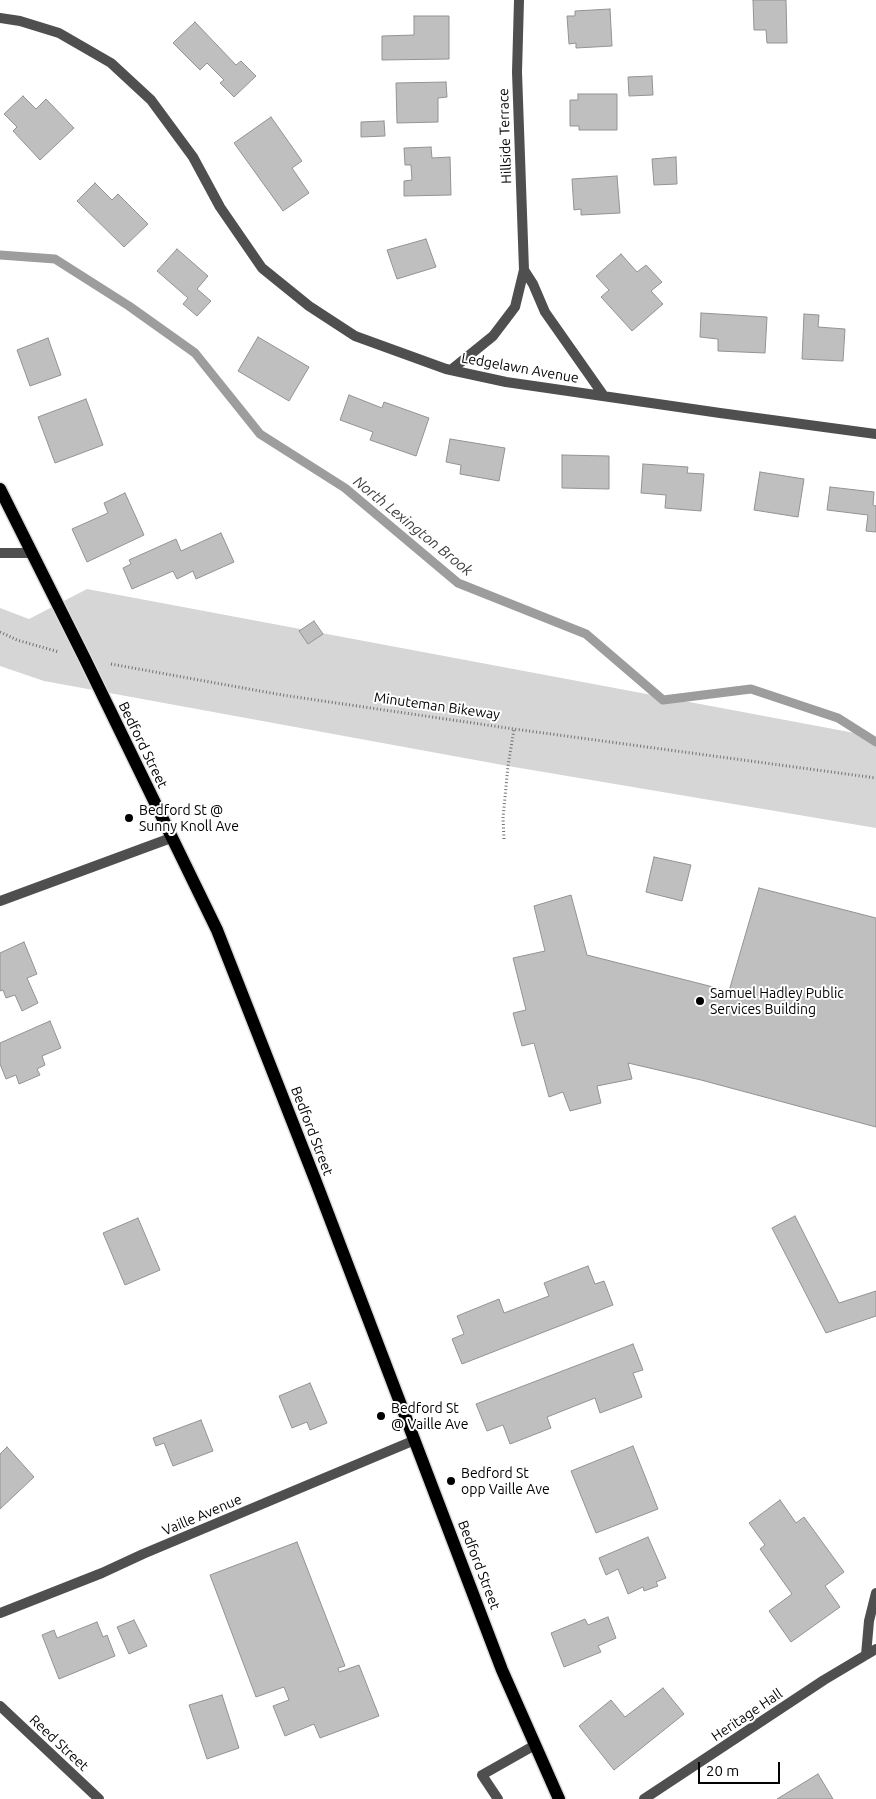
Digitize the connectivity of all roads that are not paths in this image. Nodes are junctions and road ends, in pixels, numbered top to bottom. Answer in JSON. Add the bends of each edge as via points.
{"nodes":[{"id":1,"x":519,"y":0,"type":"edge"},
{"id":2,"x":0,"y":18,"type":"edge"},
{"id":3,"x":524,"y":270,"type":"junction"},
{"id":4,"x":451,"y":370,"type":"junction"},
{"id":5,"x":604,"y":396,"type":"junction"},
{"id":6,"x":876,"y":434,"type":"edge"},
{"id":7,"x":0,"y":489,"type":"edge"},
{"id":8,"x":31,"y":553,"type":"junction"},
{"id":9,"x":0,"y":554,"type":"edge"},
{"id":10,"x":171,"y":838,"type":"junction"},
{"id":11,"x":0,"y":901,"type":"edge"},
{"id":12,"x":415,"y":1440,"type":"junction"},
{"id":13,"x":876,"y":1593,"type":"edge"},
{"id":14,"x":0,"y":1613,"type":"edge"},
{"id":15,"x":876,"y":1650,"type":"edge"},
{"id":16,"x":866,"y":1655,"type":"junction"},
{"id":17,"x":0,"y":1706,"type":"edge"},
{"id":18,"x":536,"y":1745,"type":"junction"},
{"id":19,"x":99,"y":1799,"type":"edge"},
{"id":20,"x":498,"y":1799,"type":"edge"},
{"id":21,"x":559,"y":1799,"type":"edge"},
{"id":22,"x":644,"y":1799,"type":"edge"}],
"edges":[{"from":1,"to":3,"type":"street","name":"Hillside Terrace","via":[[517,72]]},
{"from":2,"to":4,"type":"street","name":"Ledgelawn Avenue","via":[[59,33],[118,69],[151,100],[188,151],[220,207],[262,268],[309,306],[356,336]]},
{"from":3,"to":4,"type":"street","name":"Hillside Terrace","via":[[515,306],[492,336]]},
{"from":3,"to":5,"type":"street","name":"Hillside Terrace","via":[[545,312]]},
{"from":4,"to":5,"type":"street","name":"Ledgelawn Avenue","via":[[506,382]]},
{"from":5,"to":6,"type":"street","name":"Ledgelawn Avenue"},
{"from":7,"to":8,"type":"main road","name":"Bedford Street"},
{"from":8,"to":9,"type":"street"},
{"from":8,"to":10,"type":"main road","name":"Bedford Street"},
{"from":10,"to":11,"type":"street"},
{"from":10,"to":12,"type":"main road","name":"Bedford Street","via":[[217,930]]},
{"from":12,"to":14,"type":"street","name":"Vaille Avenue"},
{"from":12,"to":18,"type":"main road","name":"Bedford Street","via":[[502,1670]]},
{"from":13,"to":16,"type":"street","via":[[868,1621]]},
{"from":15,"to":16,"type":"street","name":"Heritage Hall"},
{"from":16,"to":22,"type":"street","name":"Heritage Hall"},
{"from":17,"to":19,"type":"street","name":"Reed Street"},
{"from":18,"to":20,"type":"street","via":[[482,1775]]},
{"from":18,"to":21,"type":"main road","name":"Bedford Street"}]}
